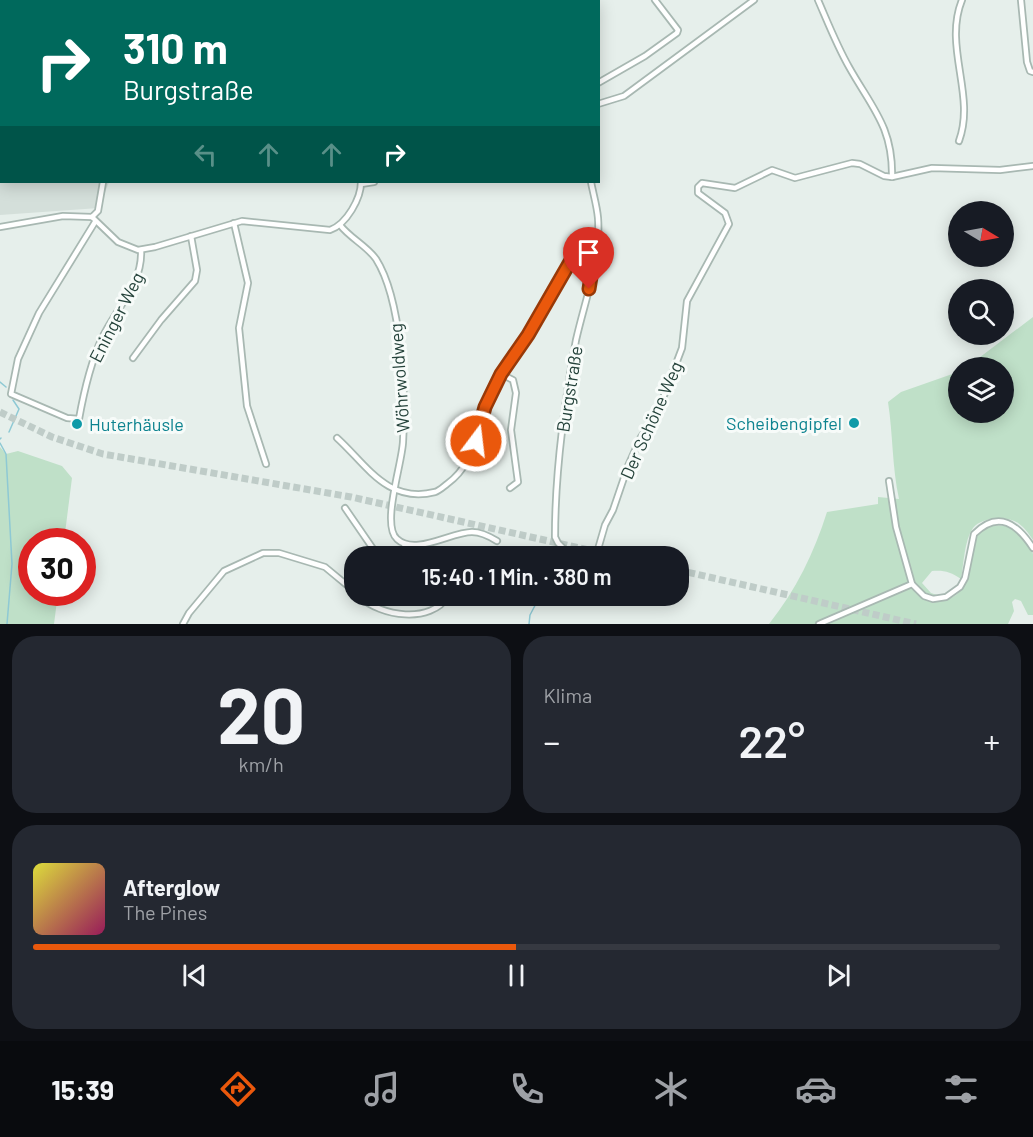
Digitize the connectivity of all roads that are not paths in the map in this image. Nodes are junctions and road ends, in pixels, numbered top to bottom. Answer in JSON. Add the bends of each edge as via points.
{"nodes":[{"id":1,"x":655,"y":0,"type":"edge"},
{"id":2,"x":754,"y":0,"type":"edge"},
{"id":3,"x":818,"y":0,"type":"edge"},
{"id":4,"x":962,"y":0,"type":"edge"},
{"id":5,"x":1021,"y":0,"type":"edge"},
{"id":6,"x":1033,"y":72,"type":"edge"},
{"id":7,"x":600,"y":82,"type":"edge"},
{"id":8,"x":600,"y":103,"type":"edge"},
{"id":9,"x":959,"y":141,"type":"dead end"},
{"id":10,"x":1033,"y":166,"type":"edge"},
{"id":11,"x":892,"y":177,"type":"junction"},
{"id":12,"x":103,"y":183,"type":"edge"},
{"id":13,"x":361,"y":183,"type":"edge"},
{"id":14,"x":591,"y":183,"type":"edge"},
{"id":15,"x":94,"y":220,"type":"junction"},
{"id":16,"x":234,"y":223,"type":"junction"},
{"id":17,"x":339,"y":225,"type":"junction"},
{"id":18,"x":0,"y":227,"type":"edge"},
{"id":19,"x":192,"y":236,"type":"junction"},
{"id":20,"x":597,"y":240,"type":"junction"},
{"id":21,"x":141,"y":250,"type":"junction"},
{"id":22,"x":147,"y":338,"type":"junction"},
{"id":23,"x":154,"y":343,"type":"dead end"},
{"id":24,"x":133,"y":358,"type":"dead end"},
{"id":25,"x":501,"y":374,"type":"junction"},
{"id":26,"x":337,"y":438,"type":"dead end"},
{"id":27,"x":260,"y":443,"type":"junction"},
{"id":28,"x":252,"y":447,"type":"dead end"},
{"id":29,"x":266,"y":464,"type":"dead end"},
{"id":30,"x":889,"y":481,"type":"dead end"},
{"id":31,"x":510,"y":488,"type":"dead end"},
{"id":32,"x":395,"y":489,"type":"junction"},
{"id":33,"x":345,"y":508,"type":"dead end"},
{"id":34,"x":497,"y":541,"type":"dead end"},
{"id":35,"x":405,"y":544,"type":"joint"},
{"id":36,"x":371,"y":546,"type":"edge"},
{"id":37,"x":561,"y":546,"type":"edge"},
{"id":38,"x":599,"y":546,"type":"edge"},
{"id":39,"x":1033,"y":548,"type":"edge"},
{"id":40,"x":344,"y":582,"type":"edge"},
{"id":41,"x":912,"y":585,"type":"junction"},
{"id":42,"x":375,"y":606,"type":"edge"},
{"id":43,"x":441,"y":606,"type":"edge"},
{"id":44,"x":183,"y":624,"type":"edge"},
{"id":45,"x":819,"y":624,"type":"edge"}],
"edges":[{"from":1,"to":7,"type":"street","via":[[678,30],[676,34]]},
{"from":2,"to":8,"type":"street","via":[[624,96]]},
{"from":3,"to":11,"type":"street","via":[[849,67],[879,116],[891,147]]},
{"from":4,"to":9,"type":"street","via":[[955,47],[965,110]]},
{"from":5,"to":6,"type":"street","via":[[1027,62]]},
{"from":10,"to":11,"type":"street","via":[[1000,170],[932,168]]},
{"from":11,"to":38,"type":"street","name":"Der Schöne Weg","via":[[852,163],[795,178],[772,170],[735,188],[707,183],[698,187],[703,198],[725,213],[729,224],[687,301],[682,348],[657,414],[628,466]]},
{"from":12,"to":15,"type":"street"},
{"from":13,"to":17,"type":"street","via":[[357,200]]},
{"from":14,"to":20,"type":"street","name":"Burgstraße","via":[[598,218]]},
{"from":15,"to":18,"type":"street","via":[[63,216]]},
{"from":15,"to":21,"type":"street","via":[[122,244]]},
{"from":15,"to":21,"type":"street","name":"Eninger Weg","via":[[28,336],[10,394],[67,418],[79,419],[94,356],[115,312],[139,277]]},
{"from":16,"to":17,"type":"street","name":"Eninger Weg","via":[[327,230]]},
{"from":16,"to":19,"type":"street","name":"Eninger Weg"},
{"from":16,"to":27,"type":"street","via":[[248,283],[239,328],[246,400]]},
{"from":17,"to":32,"type":"street","name":"Wöhrwoldweg","via":[[376,259],[396,319],[404,414],[402,457]]},
{"from":19,"to":21,"type":"street","name":"Eninger Weg"},
{"from":19,"to":22,"type":"street","via":[[195,281]]},
{"from":20,"to":25,"type":"street","via":[[570,262]]},
{"from":20,"to":37,"type":"street","name":"Burgstraße","via":[[557,460],[555,537]]},
{"from":22,"to":23,"type":"street"},
{"from":22,"to":24,"type":"street"},
{"from":25,"to":31,"type":"street","via":[[513,380],[516,393],[511,430],[518,482]]},
{"from":25,"to":32,"type":"street","via":[[460,475],[436,492]]},
{"from":26,"to":32,"type":"street","via":[[373,476]]},
{"from":27,"to":28,"type":"street"},
{"from":27,"to":29,"type":"street"},
{"from":30,"to":41,"type":"street","via":[[896,527]]},
{"from":32,"to":35,"type":"street","name":"Wöhrwoldweg","via":[[390,525],[394,536]]},
{"from":33,"to":36,"type":"street"},
{"from":34,"to":35,"type":"street","via":[[472,532],[426,544]]},
{"from":39,"to":41,"type":"street","via":[[1017,528],[993,522],[975,534],[965,579],[954,593],[933,598],[924,596]]},
{"from":40,"to":44,"type":"street","via":[[321,566],[279,553],[263,553],[224,571]]},
{"from":41,"to":45,"type":"street"},
{"from":42,"to":43,"type":"street","via":[[420,616]]}]}
